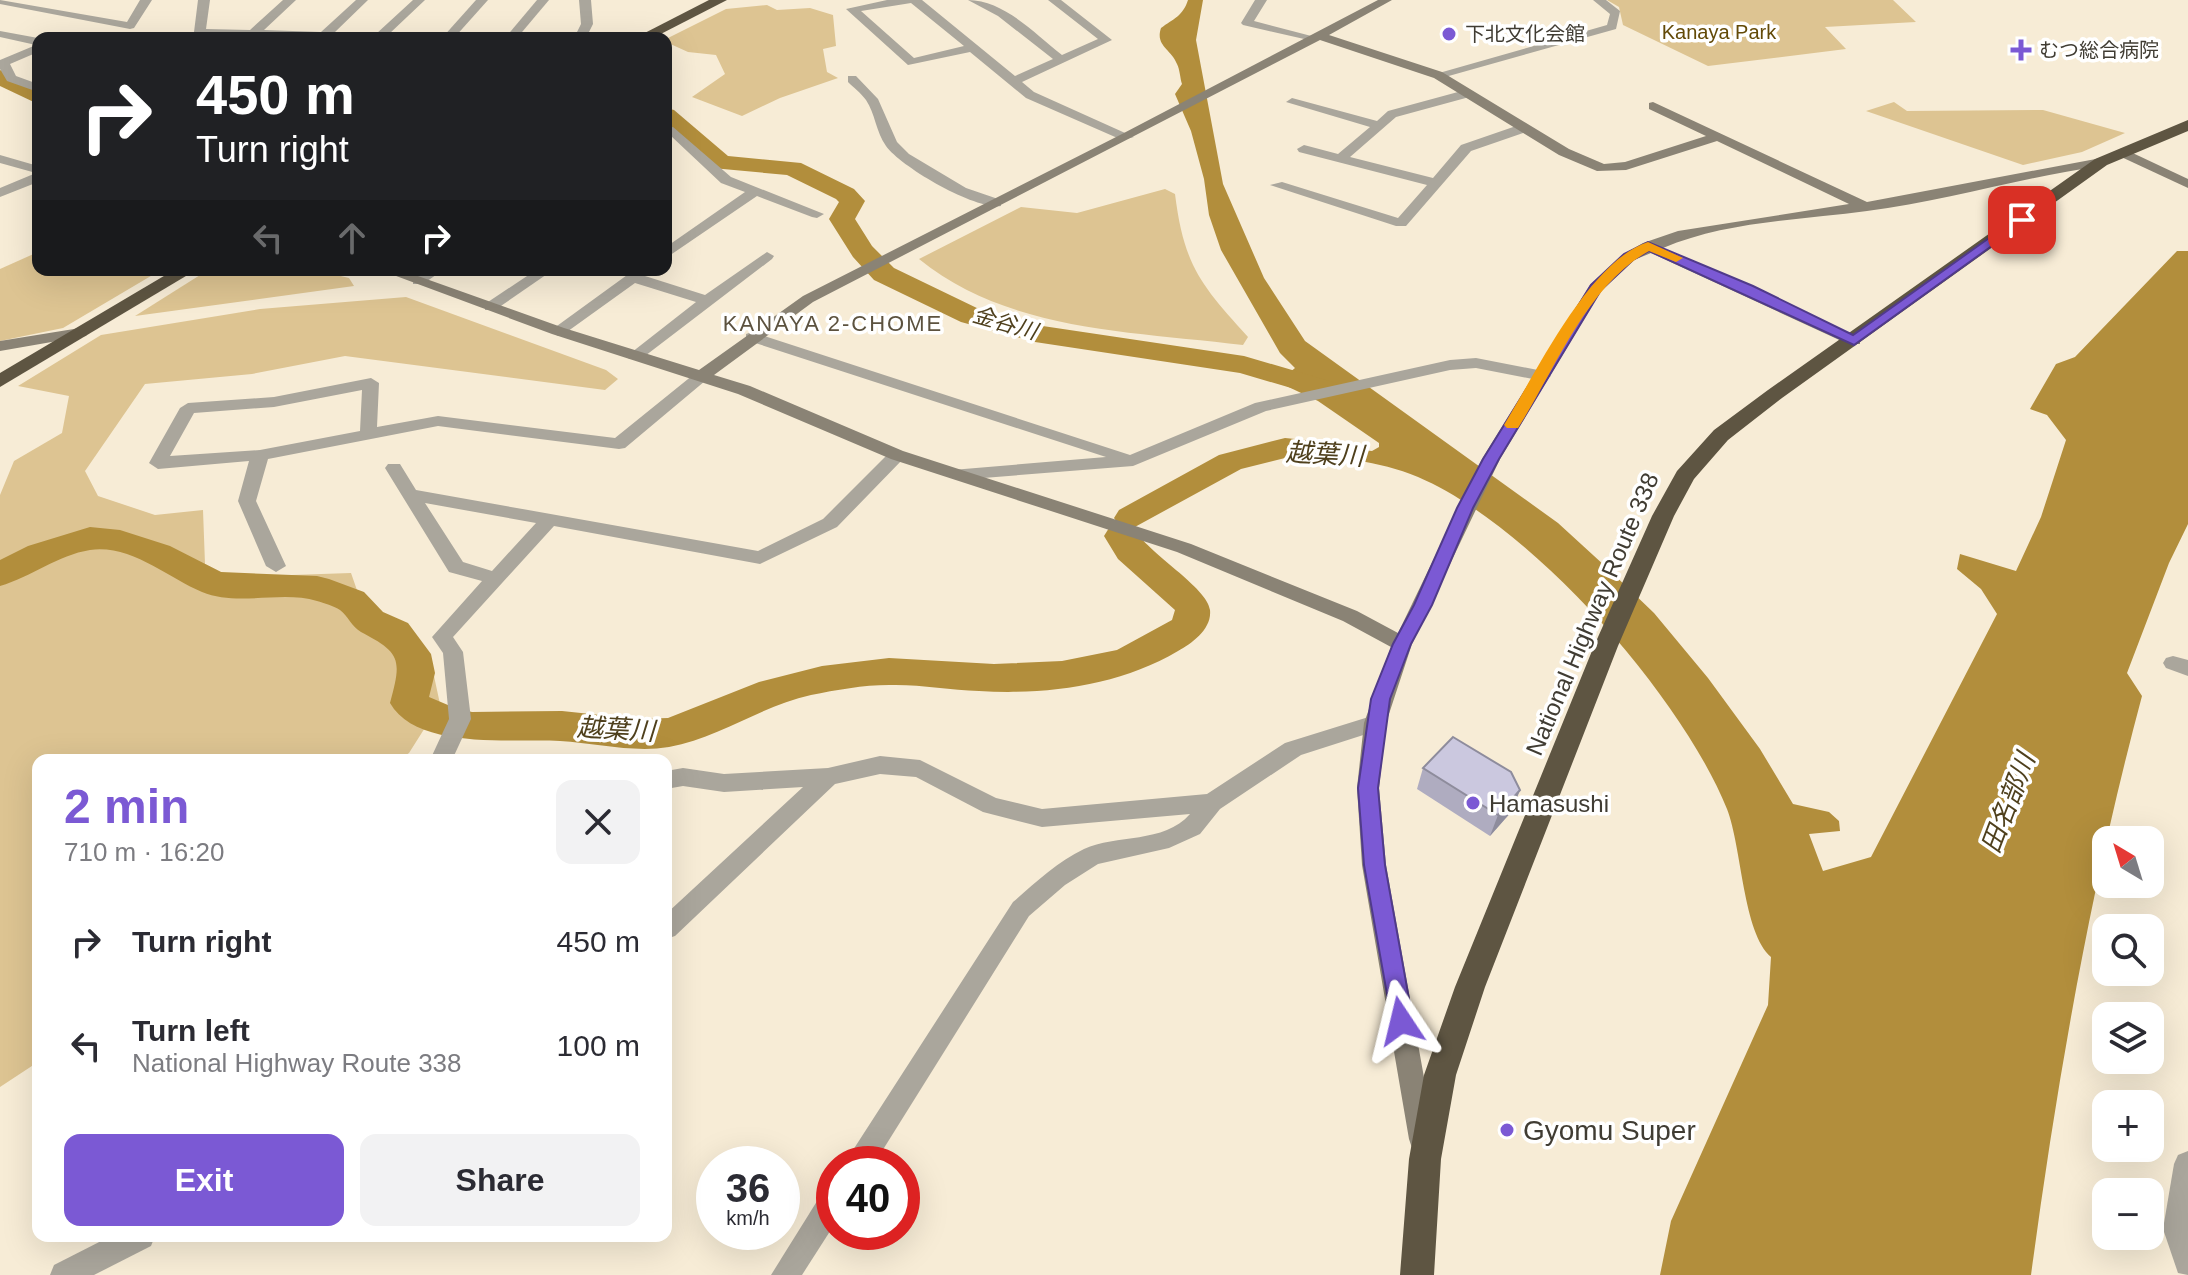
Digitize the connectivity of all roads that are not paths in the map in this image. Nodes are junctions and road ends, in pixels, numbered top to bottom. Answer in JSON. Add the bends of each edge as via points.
{"nodes":[{"id":1,"x":146,"y":0,"type":"edge"},
{"id":2,"x":204,"y":0,"type":"edge"},
{"id":3,"x":290,"y":0,"type":"edge"},
{"id":4,"x":362,"y":0,"type":"edge"},
{"id":5,"x":419,"y":0,"type":"edge"},
{"id":6,"x":482,"y":0,"type":"edge"},
{"id":7,"x":543,"y":0,"type":"edge"},
{"id":8,"x":585,"y":0,"type":"edge"},
{"id":9,"x":720,"y":0,"type":"edge"},
{"id":10,"x":908,"y":0,"type":"edge"},
{"id":11,"x":915,"y":0,"type":"edge"},
{"id":12,"x":974,"y":0,"type":"edge"},
{"id":13,"x":1054,"y":0,"type":"edge"},
{"id":14,"x":1261,"y":0,"type":"edge"},
{"id":15,"x":1386,"y":0,"type":"edge"},
{"id":16,"x":1599,"y":0,"type":"edge"},
{"id":17,"x":0,"y":1,"type":"edge"},
{"id":18,"x":28,"y":3,"type":"edge"},
{"id":19,"x":200,"y":32,"type":"edge"},
{"id":20,"x":255,"y":32,"type":"edge"},
{"id":21,"x":328,"y":32,"type":"edge"},
{"id":22,"x":384,"y":32,"type":"edge"},
{"id":23,"x":453,"y":32,"type":"edge"},
{"id":24,"x":516,"y":32,"type":"edge"},
{"id":25,"x":583,"y":32,"type":"edge"},
{"id":26,"x":654,"y":32,"type":"edge"},
{"id":27,"x":0,"y":34,"type":"edge"},
{"id":28,"x":1316,"y":37,"type":"junction"},
{"id":29,"x":32,"y":43,"type":"edge"},
{"id":30,"x":32,"y":48,"type":"edge"},
{"id":31,"x":971,"y":48,"type":"junction"},
{"id":32,"x":1061,"y":60,"type":"junction"},
{"id":33,"x":1438,"y":75,"type":"junction"},
{"id":34,"x":852,"y":79,"type":"dead end"},
{"id":35,"x":1012,"y":82,"type":"junction"},
{"id":36,"x":32,"y":86,"type":"edge"},
{"id":37,"x":1469,"y":93,"type":"junction"},
{"id":38,"x":1292,"y":102,"type":"dead end"},
{"id":39,"x":1653,"y":106,"type":"dead end"},
{"id":40,"x":1378,"y":125,"type":"junction"},
{"id":41,"x":2188,"y":125,"type":"edge"},
{"id":42,"x":1524,"y":128,"type":"junction"},
{"id":43,"x":672,"y":131,"type":"edge"},
{"id":44,"x":1127,"y":137,"type":"junction"},
{"id":45,"x":1717,"y":137,"type":"junction"},
{"id":46,"x":1304,"y":149,"type":"dead end"},
{"id":47,"x":2122,"y":152,"type":"junction"},
{"id":48,"x":1341,"y":158,"type":"junction"},
{"id":49,"x":0,"y":159,"type":"edge"},
{"id":50,"x":2101,"y":162,"type":"junction"},
{"id":51,"x":32,"y":168,"type":"edge"},
{"id":52,"x":32,"y":180,"type":"edge"},
{"id":53,"x":1437,"y":183,"type":"junction"},
{"id":54,"x":2188,"y":184,"type":"edge"},
{"id":55,"x":1277,"y":185,"type":"dead end"},
{"id":56,"x":757,"y":190,"type":"junction"},
{"id":57,"x":0,"y":193,"type":"edge"},
{"id":58,"x":996,"y":203,"type":"junction"},
{"id":59,"x":1867,"y":207,"type":"junction"},
{"id":60,"x":817,"y":214,"type":"dead end"},
{"id":61,"x":1648,"y":246,"type":"junction"},
{"id":62,"x":672,"y":250,"type":"edge"},
{"id":63,"x":767,"y":256,"type":"dead end"},
{"id":64,"x":177,"y":276,"type":"edge"},
{"id":65,"x":404,"y":276,"type":"edge"},
{"id":66,"x":426,"y":276,"type":"edge"},
{"id":67,"x":537,"y":276,"type":"edge"},
{"id":68,"x":636,"y":276,"type":"edge"},
{"id":69,"x":644,"y":276,"type":"edge"},
{"id":70,"x":418,"y":281,"type":"junction"},
{"id":71,"x":707,"y":301,"type":"junction"},
{"id":72,"x":490,"y":307,"type":"junction"},
{"id":73,"x":558,"y":331,"type":"junction"},
{"id":74,"x":80,"y":333,"type":"junction"},
{"id":75,"x":752,"y":337,"type":"junction"},
{"id":76,"x":1854,"y":341,"type":"junction"},
{"id":77,"x":0,"y":346,"type":"edge"},
{"id":78,"x":635,"y":356,"type":"junction"},
{"id":79,"x":1543,"y":376,"type":"junction"},
{"id":80,"x":699,"y":378,"type":"junction"},
{"id":81,"x":0,"y":381,"type":"edge"},
{"id":82,"x":368,"y":433,"type":"junction"},
{"id":83,"x":260,"y":455,"type":"junction"},
{"id":84,"x":897,"y":455,"type":"junction"},
{"id":85,"x":1133,"y":460,"type":"junction"},
{"id":86,"x":394,"y":468,"type":"dead end"},
{"id":87,"x":958,"y":474,"type":"junction"},
{"id":88,"x":409,"y":494,"type":"junction"},
{"id":89,"x":551,"y":518,"type":"junction"},
{"id":90,"x":276,"y":566,"type":"dead end"},
{"id":91,"x":493,"y":578,"type":"junction"},
{"id":92,"x":1402,"y":644,"type":"junction"},
{"id":93,"x":1375,"y":723,"type":"junction"},
{"id":94,"x":444,"y":754,"type":"edge"},
{"id":95,"x":828,"y":777,"type":"junction"},
{"id":96,"x":672,"y":779,"type":"edge"},
{"id":97,"x":1212,"y":803,"type":"junction"},
{"id":98,"x":672,"y":923,"type":"edge"},
{"id":99,"x":870,"y":1146,"type":"edge"},
{"id":100,"x":1425,"y":1159,"type":"junction"},
{"id":101,"x":2188,"y":1164,"type":"edge"},
{"id":102,"x":816,"y":1228,"type":"edge"},
{"id":103,"x":129,"y":1242,"type":"edge"},
{"id":104,"x":2188,"y":1263,"type":"edge"},
{"id":105,"x":64,"y":1275,"type":"edge"},
{"id":106,"x":785,"y":1275,"type":"edge"},
{"id":107,"x":1417,"y":1275,"type":"edge"}],
"edges":[{"from":1,"to":18,"type":"street","via":[[130,26]]},
{"from":2,"to":19,"type":"street"},
{"from":3,"to":20,"type":"street"},
{"from":4,"to":21,"type":"street"},
{"from":5,"to":22,"type":"street"},
{"from":6,"to":23,"type":"street"},
{"from":7,"to":24,"type":"street"},
{"from":8,"to":25,"type":"street"},
{"from":9,"to":26,"type":"highway"},
{"from":10,"to":31,"type":"street","via":[[852,9],[912,62]]},
{"from":11,"to":31,"type":"street"},
{"from":12,"to":32,"type":"street","via":[[1002,14]]},
{"from":13,"to":32,"type":"street","via":[[1106,40]]},
{"from":14,"to":28,"type":"street","via":[[1247,23]]},
{"from":15,"to":28,"type":"street"},
{"from":16,"to":33,"type":"street","via":[[1616,13],[1612,27]]},
{"from":17,"to":18,"type":"street"},
{"from":27,"to":29,"type":"street"},
{"from":28,"to":33,"type":"street"},
{"from":28,"to":44,"type":"street"},
{"from":30,"to":36,"type":"street","via":[[3,63],[11,78]]},
{"from":31,"to":35,"type":"street"},
{"from":32,"to":35,"type":"street"},
{"from":33,"to":37,"type":"street"},
{"from":34,"to":58,"type":"street","via":[[872,99],[891,144],[904,157],[961,191]]},
{"from":35,"to":44,"type":"street"},
{"from":37,"to":40,"type":"street","via":[[1392,114]]},
{"from":37,"to":42,"type":"street"},
{"from":38,"to":40,"type":"street"},
{"from":39,"to":45,"type":"street"},
{"from":40,"to":48,"type":"street"},
{"from":41,"to":47,"type":"highway","name":"National Highway Route 338"},
{"from":42,"to":45,"type":"street","via":[[1577,160],[1602,168],[1626,166]]},
{"from":42,"to":53,"type":"street","via":[[1471,145]]},
{"from":43,"to":56,"type":"street","via":[[726,180]]},
{"from":44,"to":58,"type":"street"},
{"from":45,"to":59,"type":"street"},
{"from":46,"to":48,"type":"street"},
{"from":47,"to":50,"type":"highway","name":"National Highway Route 338"},
{"from":47,"to":54,"type":"street"},
{"from":48,"to":53,"type":"street"},
{"from":49,"to":51,"type":"street"},
{"from":50,"to":59,"type":"street"},
{"from":50,"to":76,"type":"highway","name":"National Highway Route 338"},
{"from":52,"to":57,"type":"street"},
{"from":53,"to":55,"type":"street","via":[[1401,223]]},
{"from":56,"to":60,"type":"street"},
{"from":56,"to":62,"type":"street"},
{"from":58,"to":75,"type":"street","via":[[808,299]]},
{"from":59,"to":61,"type":"street","via":[[1731,224]]},
{"from":61,"to":76,"type":"street"},
{"from":61,"to":79,"type":"street","via":[[1595,288]]},
{"from":63,"to":71,"type":"street"},
{"from":64,"to":74,"type":"highway"},
{"from":65,"to":70,"type":"street"},
{"from":66,"to":70,"type":"street"},
{"from":67,"to":72,"type":"street"},
{"from":68,"to":73,"type":"street"},
{"from":69,"to":71,"type":"street"},
{"from":70,"to":72,"type":"street"},
{"from":71,"to":78,"type":"street"},
{"from":72,"to":73,"type":"street"},
{"from":73,"to":78,"type":"street"},
{"from":74,"to":77,"type":"street"},
{"from":74,"to":81,"type":"highway"},
{"from":75,"to":80,"type":"street"},
{"from":75,"to":85,"type":"street"},
{"from":76,"to":100,"type":"highway","name":"National Highway Route 338","via":[[1721,435],[1685,476],[1663,516],[1470,987],[1440,1075]]},
{"from":78,"to":80,"type":"street"},
{"from":79,"to":85,"type":"street","via":[[1476,363],[1450,365],[1236,416]]},
{"from":79,"to":92,"type":"street","via":[[1465,508]]},
{"from":80,"to":82,"type":"street","via":[[619,444],[438,421]]},
{"from":80,"to":84,"type":"street","via":[[744,390]]},
{"from":82,"to":83,"type":"street"},
{"from":82,"to":83,"type":"street","via":[[371,383],[274,402],[188,408],[158,463]]},
{"from":83,"to":90,"type":"street","via":[[247,501]]},
{"from":84,"to":87,"type":"street"},
{"from":84,"to":89,"type":"street","via":[[830,523],[760,558]]},
{"from":85,"to":87,"type":"street"},
{"from":86,"to":88,"type":"street"},
{"from":87,"to":92,"type":"street","via":[[1184,548],[1350,616]]},
{"from":88,"to":89,"type":"street"},
{"from":88,"to":91,"type":"street","via":[[456,567]]},
{"from":89,"to":91,"type":"street"},
{"from":91,"to":94,"type":"street","via":[[442,637],[453,652],[460,719]]},
{"from":92,"to":93,"type":"street"},
{"from":93,"to":97,"type":"street","via":[[1293,749]]},
{"from":93,"to":100,"type":"street","via":[[1368,788],[1374,865]]},
{"from":95,"to":96,"type":"street","via":[[724,783]]},
{"from":95,"to":97,"type":"street","via":[[880,765],[920,769],[991,806],[1042,818]]},
{"from":95,"to":98,"type":"street"},
{"from":97,"to":99,"type":"street","via":[[1192,827],[1169,839],[1092,856],[1021,909]]},
{"from":100,"to":107,"type":"highway","name":"National Highway Route 338"},
{"from":101,"to":104,"type":"street","via":[[2177,1229]]},
{"from":102,"to":106,"type":"street"},
{"from":103,"to":105,"type":"street"}]}
